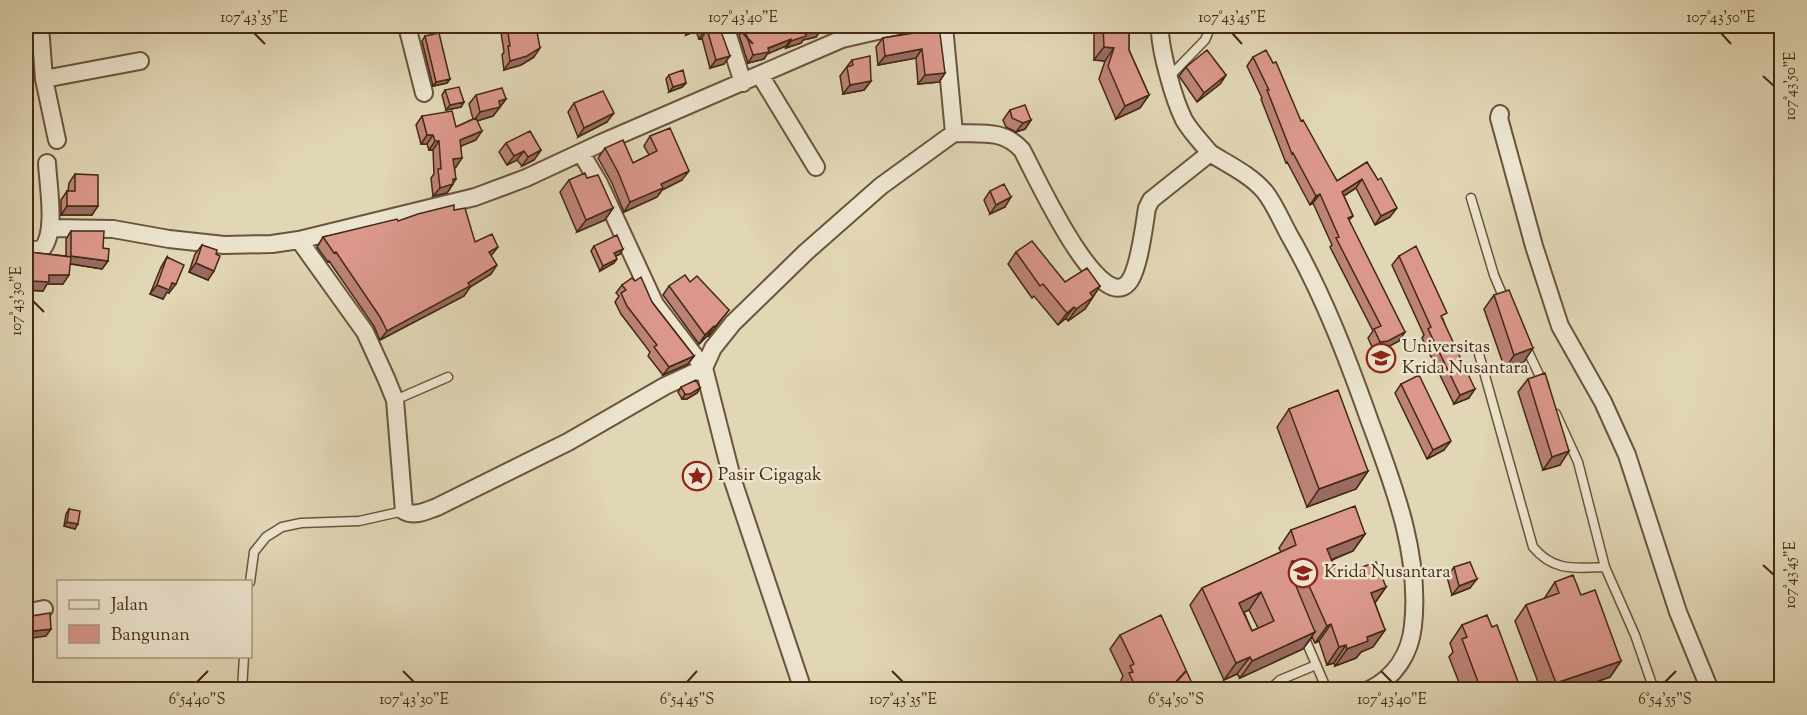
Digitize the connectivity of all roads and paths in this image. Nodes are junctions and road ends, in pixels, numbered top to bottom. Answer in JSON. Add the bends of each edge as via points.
{"nodes":[{"id":1,"x":40,"y":26,"type":"edge"},
{"id":2,"x":408,"y":26,"type":"edge"},
{"id":3,"x":725,"y":26,"type":"edge"},
{"id":4,"x":899,"y":26,"type":"edge"},
{"id":5,"x":944,"y":26,"type":"edge"},
{"id":6,"x":1160,"y":26,"type":"edge"},
{"id":7,"x":1211,"y":26,"type":"edge"},
{"id":8,"x":840,"y":32,"type":"edge"},
{"id":9,"x":140,"y":61,"type":"dead end"},
{"id":10,"x":760,"y":75,"type":"junction"},
{"id":11,"x":1170,"y":76,"type":"junction"},
{"id":12,"x":44,"y":79,"type":"junction"},
{"id":13,"x":743,"y":82,"type":"junction"},
{"id":14,"x":424,"y":93,"type":"dead end"},
{"id":15,"x":1500,"y":114,"type":"dead end"},
{"id":16,"x":954,"y":133,"type":"junction"},
{"id":17,"x":57,"y":140,"type":"dead end"},
{"id":18,"x":581,"y":153,"type":"junction"},
{"id":19,"x":1210,"y":153,"type":"junction"},
{"id":20,"x":47,"y":163,"type":"dead end"},
{"id":21,"x":816,"y":167,"type":"dead end"},
{"id":22,"x":1471,"y":198,"type":"dead end"},
{"id":23,"x":50,"y":228,"type":"junction"},
{"id":24,"x":299,"y":240,"type":"junction"},
{"id":25,"x":26,"y":251,"type":"edge"},
{"id":26,"x":1508,"y":306,"type":"edge"},
{"id":27,"x":1521,"y":337,"type":"edge"},
{"id":28,"x":1479,"y":354,"type":"dead end"},
{"id":29,"x":704,"y":368,"type":"junction"},
{"id":30,"x":448,"y":377,"type":"dead end"},
{"id":31,"x":1549,"y":397,"type":"edge"},
{"id":32,"x":395,"y":400,"type":"junction"},
{"id":33,"x":1554,"y":407,"type":"edge"},
{"id":34,"x":404,"y":511,"type":"junction"},
{"id":35,"x":1605,"y":567,"type":"junction"},
{"id":36,"x":250,"y":580,"type":"edge"},
{"id":37,"x":44,"y":609,"type":"dead end"},
{"id":38,"x":26,"y":613,"type":"edge"},
{"id":39,"x":1299,"y":624,"type":"edge"},
{"id":40,"x":243,"y":658,"type":"edge"},
{"id":41,"x":1316,"y":665,"type":"junction"},
{"id":42,"x":1379,"y":688,"type":"edge"},
{"id":43,"x":242,"y":690,"type":"edge"},
{"id":44,"x":803,"y":690,"type":"edge"},
{"id":45,"x":1269,"y":690,"type":"edge"},
{"id":46,"x":1327,"y":690,"type":"edge"},
{"id":47,"x":1654,"y":690,"type":"edge"},
{"id":48,"x":1710,"y":690,"type":"edge"}],
"edges":[{"from":1,"to":12,"type":"street"},
{"from":2,"to":14,"type":"street"},
{"from":3,"to":13,"type":"street"},
{"from":4,"to":8,"type":"street"},
{"from":5,"to":16,"type":"street"},
{"from":6,"to":11,"type":"street","via":[[1162,54]]},
{"from":7,"to":11,"type":"lane","via":[[1205,40]]},
{"from":8,"to":10,"type":"street"},
{"from":9,"to":12,"type":"street"},
{"from":10,"to":13,"type":"street"},
{"from":10,"to":21,"type":"street"},
{"from":11,"to":19,"type":"street","via":[[1183,118]]},
{"from":12,"to":17,"type":"street"},
{"from":13,"to":18,"type":"street"},
{"from":15,"to":48,"type":"street","via":[[1534,246],[1560,326],[1603,402],[1627,455],[1678,612]]},
{"from":16,"to":19,"type":"street","via":[[992,134],[1016,143],[1083,261],[1099,280],[1114,288],[1128,284],[1134,272],[1151,200]]},
{"from":16,"to":29,"type":"street","via":[[881,186],[807,252],[733,322],[713,348]]},
{"from":18,"to":24,"type":"street","via":[[475,197]]},
{"from":18,"to":29,"type":"street","via":[[655,304]]},
{"from":19,"to":42,"type":"street","via":[[1249,177],[1265,193],[1309,271],[1341,340],[1398,499],[1414,581],[1413,628],[1404,658]]},
{"from":20,"to":23,"type":"street"},
{"from":22,"to":26,"type":"lane","via":[[1494,275]]},
{"from":23,"to":24,"type":"street","via":[[113,229],[243,245]]},
{"from":23,"to":25,"type":"street","via":[[42,249]]},
{"from":24,"to":32,"type":"street","via":[[365,332]]},
{"from":27,"to":31,"type":"lane"},
{"from":28,"to":35,"type":"lane","via":[[1533,547],[1540,557],[1570,569]]},
{"from":29,"to":34,"type":"street","via":[[437,507],[416,514]]},
{"from":29,"to":44,"type":"street","via":[[732,478]]},
{"from":30,"to":32,"type":"lane"},
{"from":32,"to":34,"type":"street"},
{"from":33,"to":35,"type":"lane","via":[[1578,462]]},
{"from":34,"to":36,"type":"lane","via":[[359,521],[282,527],[266,537],[254,552]]},
{"from":35,"to":47,"type":"lane"},
{"from":37,"to":38,"type":"street"},
{"from":39,"to":41,"type":"lane"},
{"from":40,"to":43,"type":"lane"},
{"from":41,"to":45,"type":"lane","via":[[1280,680]]},
{"from":41,"to":46,"type":"lane"}]}
